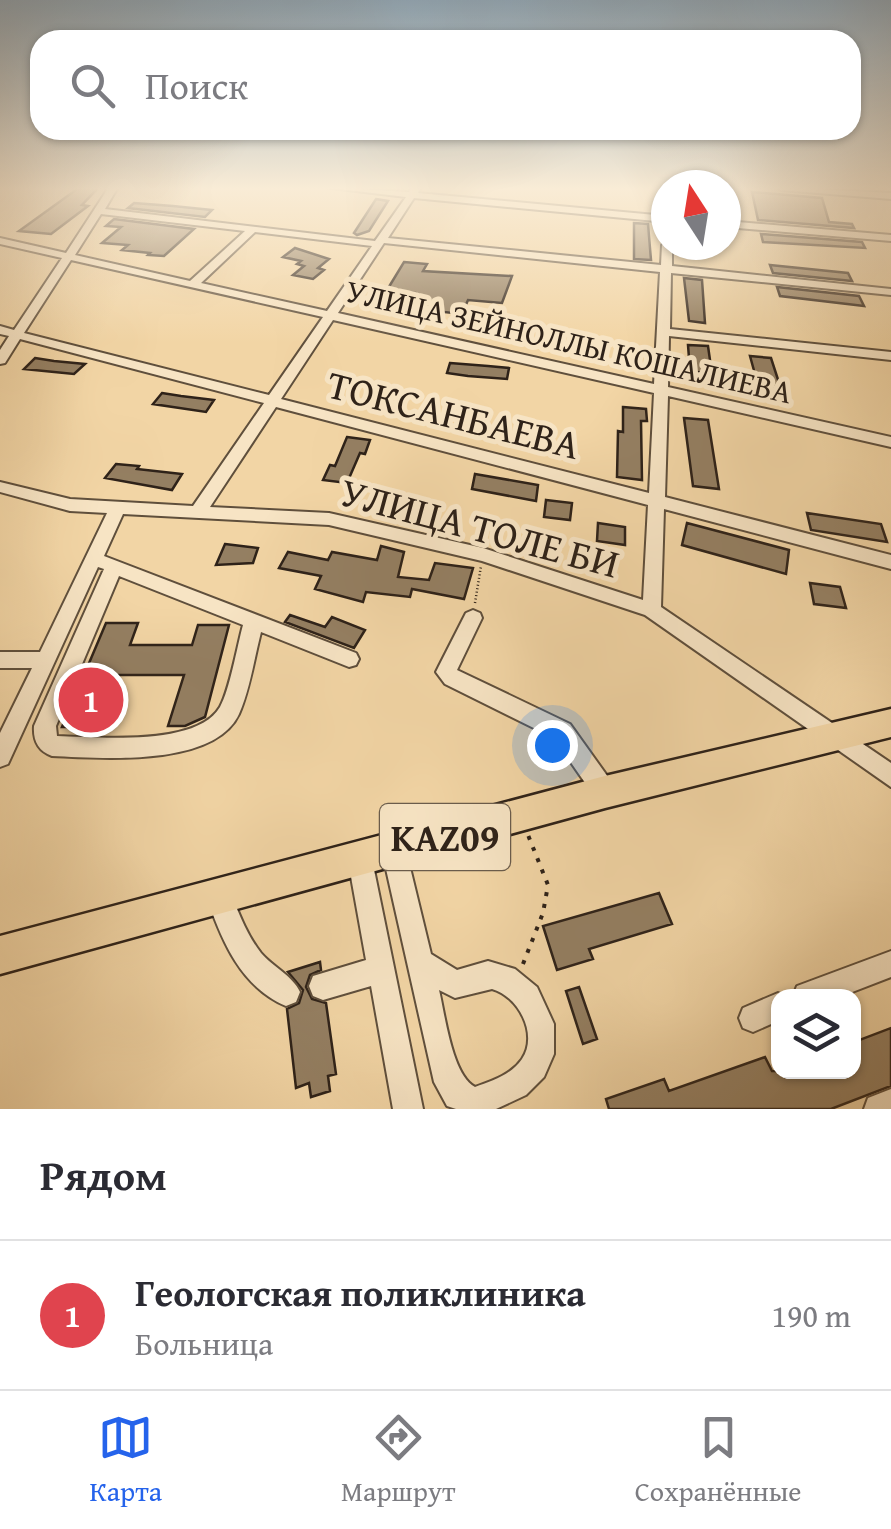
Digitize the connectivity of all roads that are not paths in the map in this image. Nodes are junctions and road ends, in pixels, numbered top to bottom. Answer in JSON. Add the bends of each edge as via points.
{"nodes":[{"id":1,"x":82,"y":239,"type":"edge"},
{"id":2,"x":242,"y":239,"type":"edge"},
{"id":3,"x":348,"y":239,"type":"edge"},
{"id":4,"x":381,"y":239,"type":"edge"},
{"id":5,"x":0,"y":241,"type":"edge"},
{"id":6,"x":379,"y":242,"type":"junction"},
{"id":7,"x":70,"y":256,"type":"junction"},
{"id":8,"x":666,"y":260,"type":"edge"},
{"id":9,"x":666,"y":270,"type":"junction"},
{"id":10,"x":192,"y":285,"type":"junction"},
{"id":11,"x":891,"y":292,"type":"edge"},
{"id":12,"x":328,"y":315,"type":"junction"},
{"id":13,"x":0,"y":330,"type":"edge"},
{"id":14,"x":663,"y":332,"type":"junction"},
{"id":15,"x":20,"y":334,"type":"junction"},
{"id":16,"x":891,"y":356,"type":"edge"},
{"id":17,"x":0,"y":360,"type":"edge"},
{"id":18,"x":661,"y":391,"type":"junction"},
{"id":19,"x":271,"y":400,"type":"junction"},
{"id":20,"x":891,"y":442,"type":"edge"},
{"id":21,"x":0,"y":487,"type":"edge"},
{"id":22,"x":655,"y":500,"type":"junction"},
{"id":23,"x":118,"y":507,"type":"junction"},
{"id":24,"x":199,"y":510,"type":"junction"},
{"id":25,"x":103,"y":562,"type":"junction"},
{"id":26,"x":891,"y":562,"type":"edge"},
{"id":27,"x":652,"y":610,"type":"junction"},
{"id":28,"x":473,"y":618,"type":"road end"},
{"id":29,"x":254,"y":621,"type":"junction"},
{"id":30,"x":349,"y":659,"type":"dead end"},
{"id":31,"x":0,"y":660,"type":"edge"},
{"id":32,"x":44,"y":660,"type":"junction"},
{"id":33,"x":891,"y":724,"type":"edge"},
{"id":34,"x":834,"y":736,"type":"junction"},
{"id":35,"x":0,"y":757,"type":"edge"},
{"id":36,"x":891,"y":776,"type":"edge"},
{"id":37,"x":606,"y":792,"type":"junction"},
{"id":38,"x":394,"y":852,"type":"junction"},
{"id":39,"x":360,"y":860,"type":"junction"},
{"id":40,"x":220,"y":898,"type":"junction"},
{"id":41,"x":0,"y":954,"type":"edge"},
{"id":42,"x":420,"y":963,"type":"junction"},
{"id":43,"x":891,"y":964,"type":"edge"},
{"id":44,"x":380,"y":970,"type":"junction"},
{"id":45,"x":323,"y":986,"type":"dead end"},
{"id":46,"x":825,"y":989,"type":"edge"},
{"id":47,"x":286,"y":992,"type":"dead end"},
{"id":48,"x":891,"y":1104,"type":"edge"},
{"id":49,"x":407,"y":1109,"type":"edge"},
{"id":50,"x":879,"y":1109,"type":"edge"}],
"edges":[{"from":1,"to":7,"type":"street"},
{"from":2,"to":10,"type":"street"},
{"from":3,"to":6,"type":"street"},
{"from":4,"to":6,"type":"street"},
{"from":5,"to":7,"type":"street","name":"УЛИЦА ЗЕЙНОЛЛЫ КОШАЛИЕВА"},
{"from":6,"to":9,"type":"street"},
{"from":6,"to":12,"type":"street"},
{"from":7,"to":10,"type":"street","name":"УЛИЦА ЗЕЙНОЛЛЫ КОШАЛИЕВА"},
{"from":7,"to":15,"type":"street"},
{"from":8,"to":9,"type":"street"},
{"from":9,"to":11,"type":"street"},
{"from":9,"to":14,"type":"street"},
{"from":10,"to":12,"type":"street","name":"УЛИЦА ЗЕЙНОЛЛЫ КОШАЛИЕВА"},
{"from":12,"to":18,"type":"street","name":"УЛИЦА ЗЕЙНОЛЛЫ КОШАЛИЕВА"},
{"from":12,"to":19,"type":"street"},
{"from":13,"to":15,"type":"street","name":"ТОКСАНБАЕВА"},
{"from":14,"to":16,"type":"street"},
{"from":14,"to":18,"type":"street"},
{"from":15,"to":17,"type":"street"},
{"from":15,"to":19,"type":"street","name":"ТОКСАНБАЕВА"},
{"from":18,"to":20,"type":"street","name":"УЛИЦА ЗЕЙНОЛЛЫ КОШАЛИЕВА"},
{"from":18,"to":22,"type":"street"},
{"from":19,"to":22,"type":"street","name":"ТОКСАНБАЕВА"},
{"from":19,"to":24,"type":"street"},
{"from":21,"to":23,"type":"street","name":"УЛИЦА ТОЛЕ БИ","via":[[70,505]]},
{"from":22,"to":26,"type":"street","name":"ТОКСАНБАЕВА"},
{"from":22,"to":27,"type":"street"},
{"from":23,"to":24,"type":"street","name":"УЛИЦА ТОЛЕ БИ"},
{"from":23,"to":25,"type":"street"},
{"from":24,"to":27,"type":"street","name":"УЛИЦА ТОЛЕ БИ","via":[[328,520],[483,555]]},
{"from":25,"to":29,"type":"street"},
{"from":25,"to":29,"type":"street","via":[[45,726],[52,746],[142,748],[222,726]]},
{"from":25,"to":32,"type":"street"},
{"from":27,"to":34,"type":"street","name":"УЛИЦА ТОЛЕ БИ"},
{"from":28,"to":37,"type":"street","via":[[446,672],[562,731]]},
{"from":29,"to":30,"type":"street"},
{"from":31,"to":32,"type":"street"},
{"from":32,"to":35,"type":"street"},
{"from":33,"to":34,"type":"highway","number":"KAZ09"},
{"from":34,"to":36,"type":"street","name":"УЛИЦА ТОЛЕ БИ"},
{"from":34,"to":37,"type":"highway","number":"KAZ09"},
{"from":37,"to":38,"type":"highway","number":"KAZ09"},
{"from":38,"to":39,"type":"highway","number":"KAZ09"},
{"from":38,"to":42,"type":"street"},
{"from":39,"to":40,"type":"highway","number":"KAZ09"},
{"from":39,"to":44,"type":"street"},
{"from":40,"to":41,"type":"highway","number":"KAZ09"},
{"from":40,"to":47,"type":"street","via":[[234,938],[273,986]]},
{"from":42,"to":42,"type":"street","via":[[444,1072],[458,1095],[475,1102],[512,1088],[536,1066],[542,1035],[533,1003],[516,983],[490,975],[454,984]]},
{"from":43,"to":46,"type":"street"},
{"from":44,"to":45,"type":"street"},
{"from":44,"to":49,"type":"street"},
{"from":48,"to":50,"type":"street"}]}
